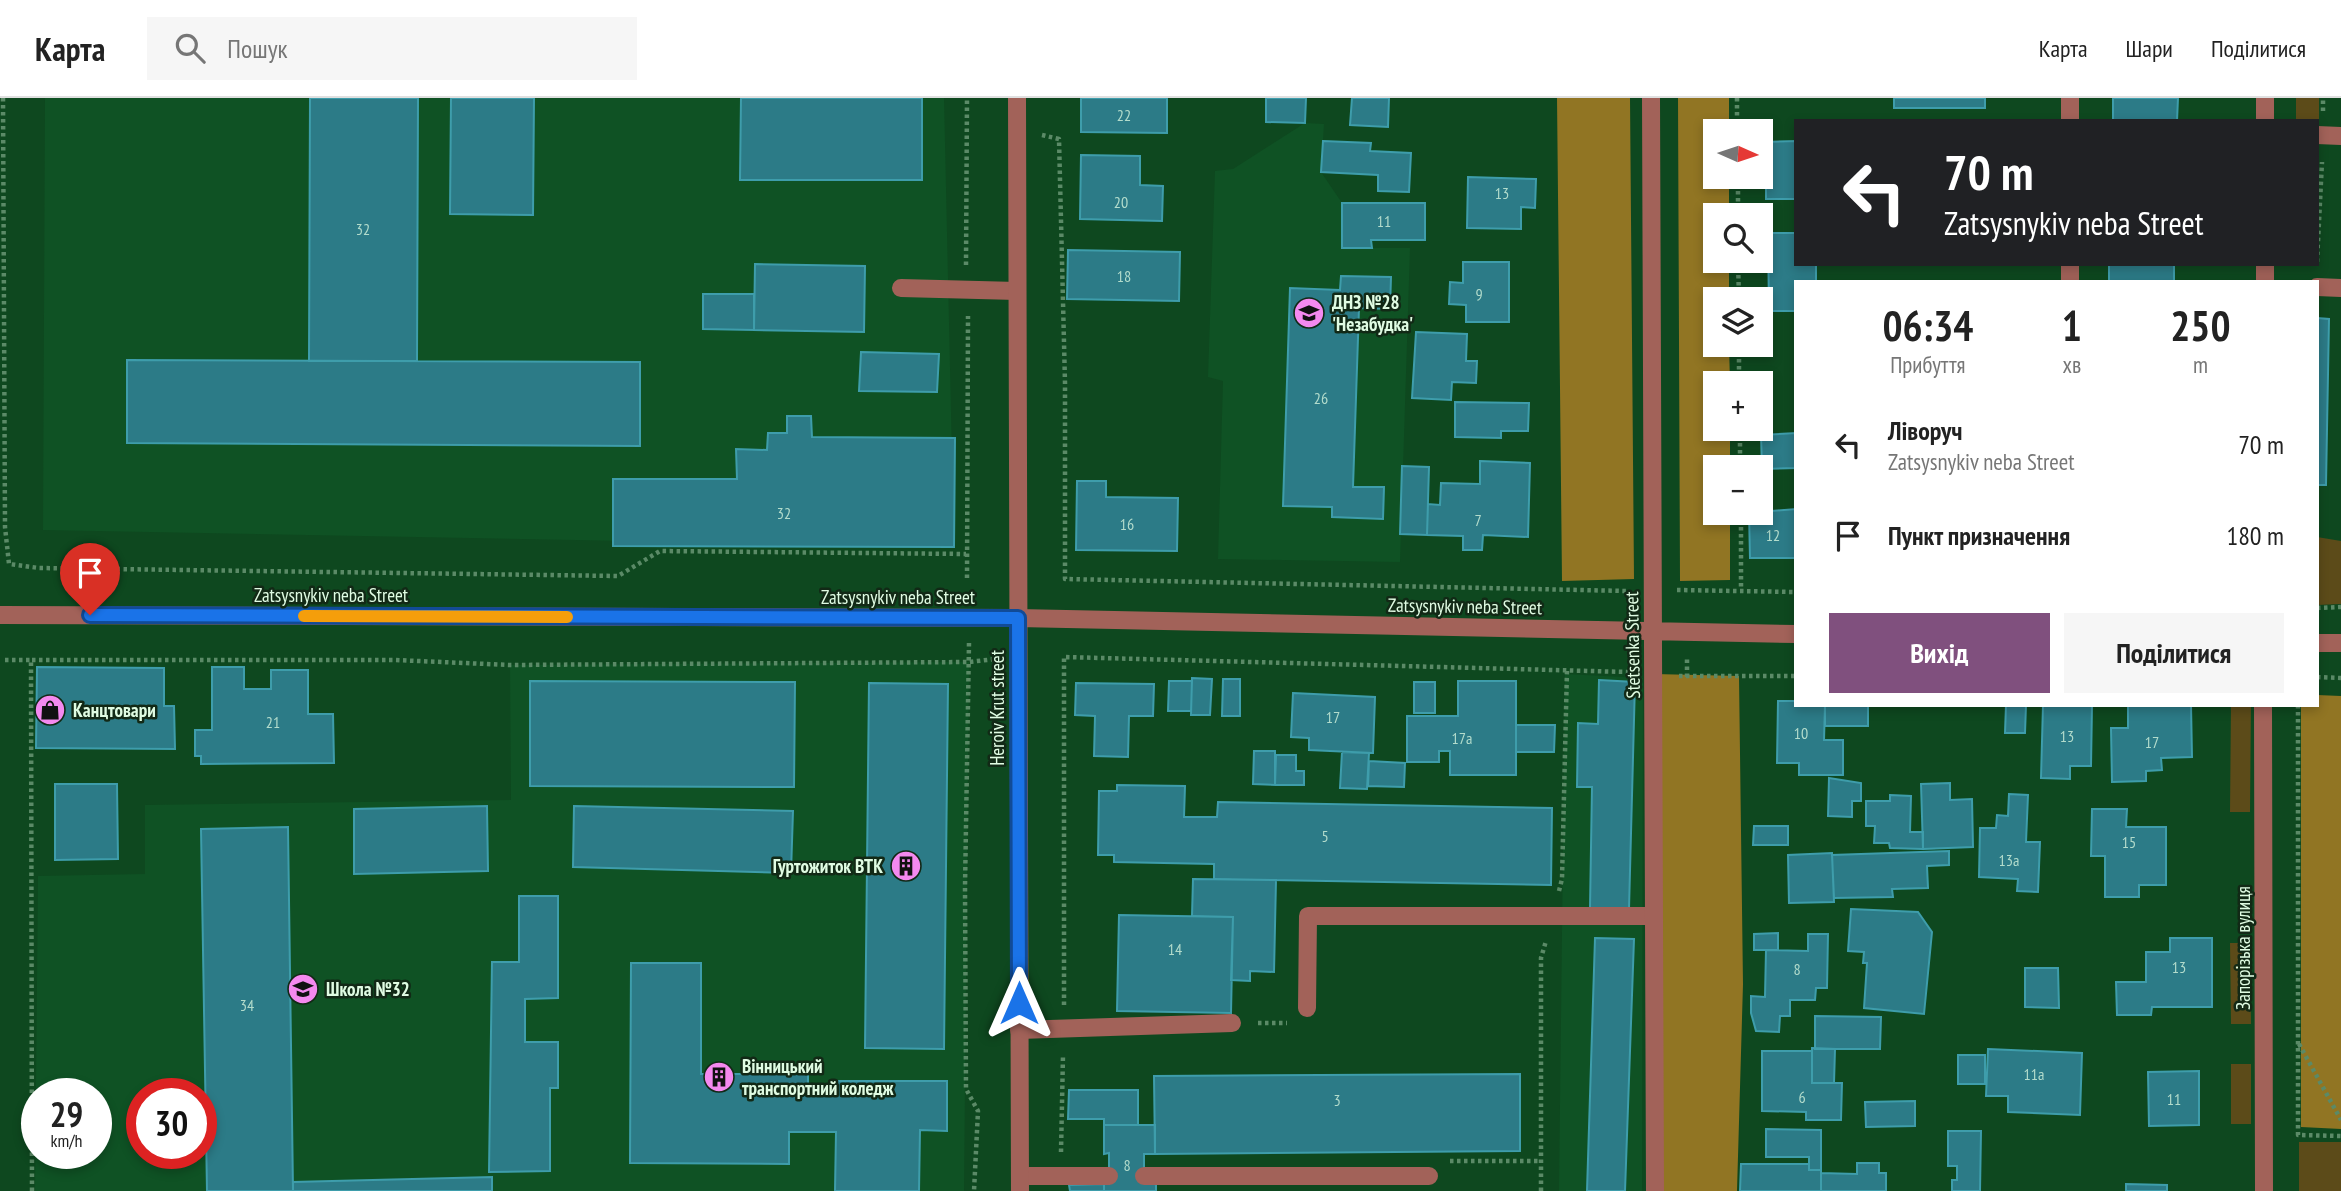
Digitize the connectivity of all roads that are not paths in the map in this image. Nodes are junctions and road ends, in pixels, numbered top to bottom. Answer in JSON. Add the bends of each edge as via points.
{"nodes":[{"id":1,"x":1017,"y":98,"type":"edge"},
{"id":2,"x":1651,"y":98,"type":"edge"},
{"id":3,"x":2070,"y":98,"type":"edge"},
{"id":4,"x":2265,"y":98,"type":"edge"},
{"id":5,"x":2070,"y":119,"type":"edge"},
{"id":6,"x":2265,"y":119,"type":"edge"},
{"id":7,"x":901,"y":288,"type":"dead end"},
{"id":8,"x":2319,"y":288,"type":"edge"},
{"id":9,"x":2341,"y":288,"type":"edge"},
{"id":10,"x":1017,"y":290,"type":"junction"},
{"id":11,"x":0,"y":615,"type":"edge"},
{"id":12,"x":1018,"y":618,"type":"junction"},
{"id":13,"x":1653,"y":631,"type":"junction"},
{"id":14,"x":1794,"y":634,"type":"edge"},
{"id":15,"x":2319,"y":643,"type":"edge"},
{"id":16,"x":2341,"y":643,"type":"edge"},
{"id":17,"x":2263,"y":707,"type":"edge"},
{"id":18,"x":1654,"y":916,"type":"junction"},
{"id":19,"x":1307,"y":1009,"type":"road end"},
{"id":20,"x":1232,"y":1023,"type":"road end"},
{"id":21,"x":1019,"y":1030,"type":"junction"},
{"id":22,"x":1109,"y":1176,"type":"dead end"},
{"id":23,"x":1144,"y":1176,"type":"dead end"},
{"id":24,"x":1429,"y":1176,"type":"road end"},
{"id":25,"x":1020,"y":1184,"type":"edge"},
{"id":26,"x":1186,"y":1184,"type":"edge"},
{"id":27,"x":1655,"y":1191,"type":"edge"},
{"id":28,"x":2264,"y":1191,"type":"edge"}],
"edges":[{"from":1,"to":10,"type":"street","name":"Heroiv Krut street"},
{"from":2,"to":13,"type":"street","name":"Stetsenka Street"},
{"from":3,"to":5,"type":"street"},
{"from":4,"to":6,"type":"street"},
{"from":7,"to":10,"type":"street"},
{"from":8,"to":9,"type":"street"},
{"from":10,"to":12,"type":"street","name":"Heroiv Krut street"},
{"from":11,"to":12,"type":"street","name":"Zatsysnykiv neba Street"},
{"from":12,"to":13,"type":"street","name":"Zatsysnykiv neba Street"},
{"from":12,"to":21,"type":"street","name":"Heroiv Krut street"},
{"from":13,"to":14,"type":"street","name":"Zatsysnykiv neba Street"},
{"from":13,"to":18,"type":"street","name":"Stetsenka Street"},
{"from":15,"to":16,"type":"street"},
{"from":17,"to":28,"type":"street","name":"Запорізька вулиця"},
{"from":18,"to":19,"type":"street","via":[[1308,916]]},
{"from":18,"to":27,"type":"street","name":"Stetsenka Street"},
{"from":20,"to":21,"type":"street"},
{"from":21,"to":25,"type":"street","name":"Heroiv Krut street"},
{"from":22,"to":25,"type":"street"},
{"from":23,"to":26,"type":"street"},
{"from":24,"to":26,"type":"street"}]}
